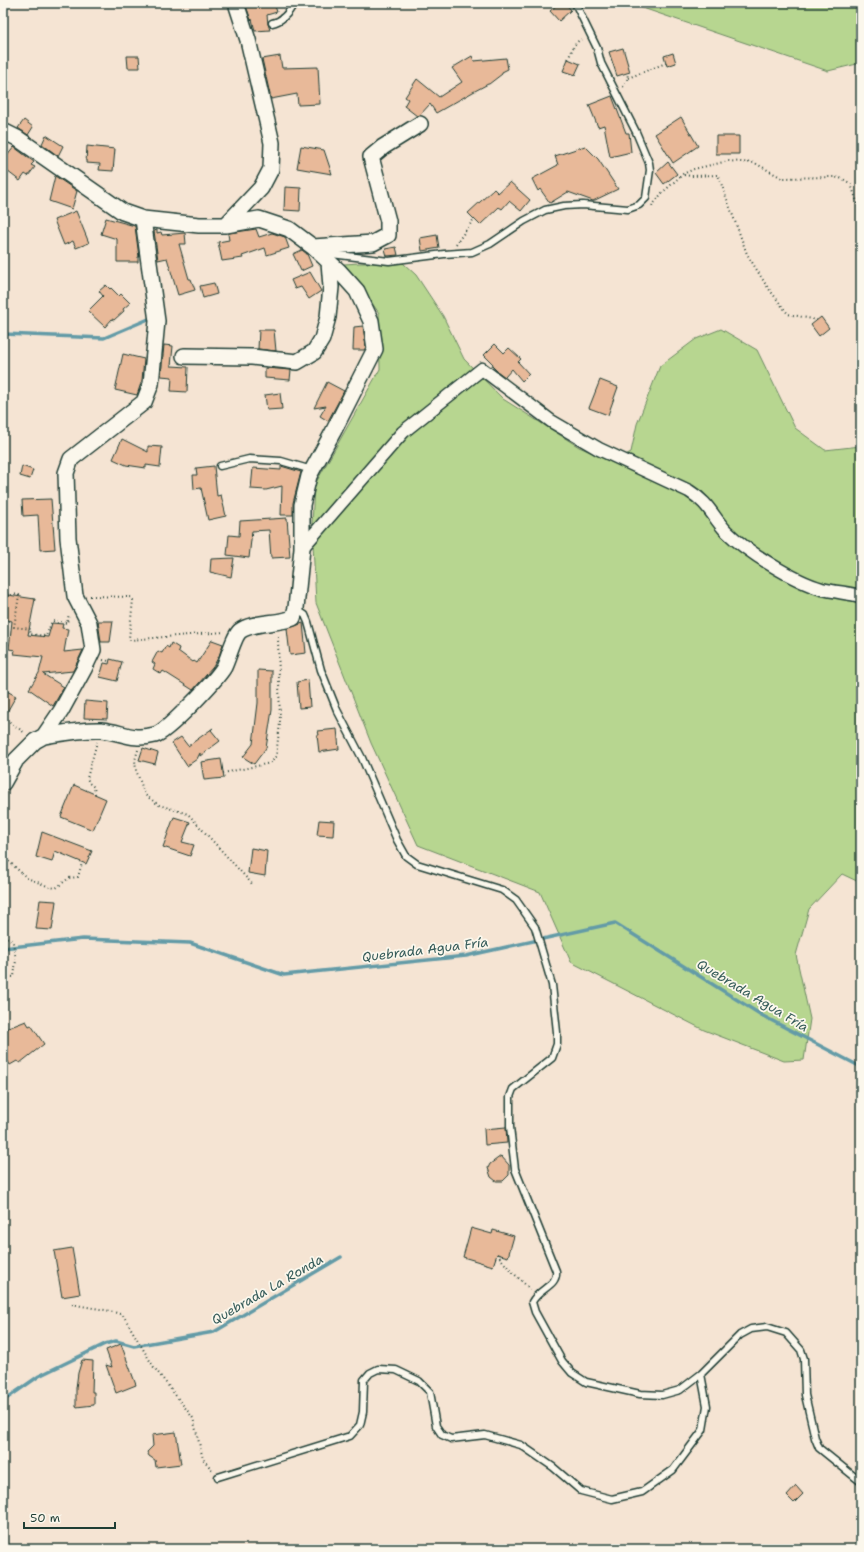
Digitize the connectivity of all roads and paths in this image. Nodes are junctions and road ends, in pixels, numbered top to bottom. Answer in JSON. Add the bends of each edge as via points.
{"nodes":[{"id":1,"x":236,"y":3,"type":"edge"},
{"id":2,"x":294,"y":3,"type":"edge"},
{"id":3,"x":553,"y":3,"type":"edge"},
{"id":4,"x":575,"y":3,"type":"edge"},
{"id":5,"x":556,"y":6,"type":"dead end"},
{"id":6,"x":272,"y":23,"type":"dead end"},
{"id":7,"x":593,"y":41,"type":"junction"},
{"id":8,"x":568,"y":59,"type":"dead end"},
{"id":9,"x":666,"y":63,"type":"dead end"},
{"id":10,"x":628,"y":78,"type":"dead end"},
{"id":11,"x":420,"y":124,"type":"dead end"},
{"id":12,"x":3,"y":131,"type":"edge"},
{"id":13,"x":683,"y":174,"type":"junction"},
{"id":14,"x":649,"y":208,"type":"dead end"},
{"id":15,"x":861,"y":214,"type":"edge"},
{"id":16,"x":474,"y":218,"type":"dead end"},
{"id":17,"x":143,"y":219,"type":"junction"},
{"id":18,"x":226,"y":225,"type":"junction"},
{"id":19,"x":450,"y":253,"type":"junction"},
{"id":20,"x":321,"y":254,"type":"junction"},
{"id":21,"x":816,"y":320,"type":"dead end"},
{"id":22,"x":184,"y":356,"type":"dead end"},
{"id":23,"x":220,"y":466,"type":"dead end"},
{"id":24,"x":312,"y":470,"type":"junction"},
{"id":25,"x":302,"y":548,"type":"junction"},
{"id":26,"x":3,"y":593,"type":"edge"},
{"id":27,"x":76,"y":596,"type":"junction"},
{"id":28,"x":861,"y":596,"type":"edge"},
{"id":29,"x":296,"y":608,"type":"junction"},
{"id":30,"x":276,"y":623,"type":"junction"},
{"id":31,"x":239,"y":632,"type":"junction"},
{"id":32,"x":3,"y":717,"type":"edge"},
{"id":33,"x":102,"y":730,"type":"junction"},
{"id":34,"x":144,"y":736,"type":"junction"},
{"id":35,"x":40,"y":739,"type":"junction"},
{"id":36,"x":223,"y":773,"type":"dead end"},
{"id":37,"x":3,"y":783,"type":"edge"},
{"id":38,"x":95,"y":794,"type":"dead end"},
{"id":39,"x":3,"y":856,"type":"edge"},
{"id":40,"x":82,"y":863,"type":"dead end"},
{"id":41,"x":253,"y":885,"type":"dead end"},
{"id":42,"x":3,"y":936,"type":"edge"},
{"id":43,"x":3,"y":976,"type":"edge"},
{"id":44,"x":497,"y":1254,"type":"dead end"},
{"id":45,"x":536,"y":1294,"type":"junction"},
{"id":46,"x":72,"y":1304,"type":"dead end"},
{"id":47,"x":701,"y":1374,"type":"junction"},
{"id":48,"x":218,"y":1477,"type":"joint"},
{"id":49,"x":861,"y":1482,"type":"edge"},
{"id":50,"x":861,"y":1548,"type":"edge"},
{"id":51,"x":856,"y":1549,"type":"edge"}],
"edges":[{"from":1,"to":18,"type":"street","via":[[248,40],[272,143],[272,168],[261,188]]},
{"from":2,"to":6,"type":"lane","via":[[289,12],[278,22]]},
{"from":3,"to":5,"type":"path"},
{"from":4,"to":7,"type":"lane"},
{"from":7,"to":8,"type":"path","via":[[581,39]]},
{"from":7,"to":19,"type":"lane","via":[[649,163],[646,198],[640,205],[628,209],[583,205],[544,210],[490,244],[472,252]]},
{"from":9,"to":10,"type":"path"},
{"from":11,"to":20,"type":"street","via":[[371,157],[388,221],[388,236],[373,243]]},
{"from":12,"to":17,"type":"street","via":[[17,138],[123,212]]},
{"from":13,"to":14,"type":"path"},
{"from":13,"to":15,"type":"path","via":[[728,161],[755,163],[782,178],[843,179],[851,184]]},
{"from":13,"to":21,"type":"path","via":[[718,175],[747,254],[766,285],[788,314]]},
{"from":16,"to":19,"type":"path"},
{"from":17,"to":18,"type":"street"},
{"from":17,"to":27,"type":"street","via":[[157,321],[151,384],[144,402],[72,459],[66,473],[68,538]]},
{"from":18,"to":20,"type":"street","via":[[259,219],[289,229]]},
{"from":19,"to":20,"type":"lane","via":[[389,261]]},
{"from":20,"to":22,"type":"street","via":[[331,287],[328,317],[322,339],[314,352],[297,362],[252,357]]},
{"from":20,"to":24,"type":"street","via":[[357,291],[371,321],[375,349]]},
{"from":23,"to":24,"type":"lane","via":[[249,459],[281,461]]},
{"from":24,"to":25,"type":"street","via":[[308,476],[302,505]]},
{"from":25,"to":28,"type":"street","via":[[403,432],[482,369],[551,421],[599,449],[701,498],[726,530],[751,552],[804,582],[823,589]]},
{"from":25,"to":29,"type":"street"},
{"from":26,"to":27,"type":"path","via":[[19,594],[14,627],[31,629],[30,634],[46,636],[52,621],[68,623],[70,608]]},
{"from":27,"to":31,"type":"path","via":[[130,596],[133,600],[130,640]]},
{"from":27,"to":35,"type":"street","via":[[89,623],[93,650],[61,711]]},
{"from":29,"to":30,"type":"street","via":[[293,618]]},
{"from":29,"to":45,"type":"lane","via":[[305,615],[321,670],[337,710],[362,758],[406,856],[417,864],[502,890],[516,900],[535,927],[552,985],[557,1044],[552,1058],[514,1089],[510,1097],[510,1127],[515,1169],[557,1277]]},
{"from":30,"to":31,"type":"street","via":[[248,627]]},
{"from":30,"to":36,"type":"path","via":[[279,639],[280,722],[276,756],[271,763]]},
{"from":31,"to":34,"type":"street","via":[[223,668],[179,718],[157,734]]},
{"from":32,"to":35,"type":"path"},
{"from":33,"to":34,"type":"street","via":[[136,738]]},
{"from":33,"to":35,"type":"street","via":[[85,730]]},
{"from":33,"to":38,"type":"path","via":[[87,778],[94,787]]},
{"from":34,"to":41,"type":"path","via":[[135,760],[145,795],[159,805],[188,814]]},
{"from":35,"to":37,"type":"street","via":[[16,760]]},
{"from":39,"to":40,"type":"path","via":[[27,878],[56,888],[69,878],[78,877]]},
{"from":42,"to":43,"type":"path","via":[[13,943],[16,960],[14,977]]},
{"from":44,"to":45,"type":"path"},
{"from":45,"to":47,"type":"lane","via":[[532,1302],[535,1312],[562,1361],[572,1373],[586,1382],[640,1394],[662,1396],[680,1390]]},
{"from":46,"to":48,"type":"path","via":[[114,1311],[122,1315],[153,1366],[193,1418],[204,1459]]},
{"from":47,"to":48,"type":"lane","via":[[707,1406],[703,1430],[673,1470],[642,1492],[612,1499],[581,1491],[553,1467],[521,1445],[485,1435],[451,1439],[442,1435],[436,1426],[430,1392],[419,1381],[396,1370],[378,1368],[364,1380],[360,1425],[350,1436]]},
{"from":47,"to":49,"type":"lane","via":[[740,1335],[751,1329],[767,1327],[786,1334],[801,1350],[804,1359],[805,1395],[819,1448]]},
{"from":50,"to":51,"type":"path"}]}
